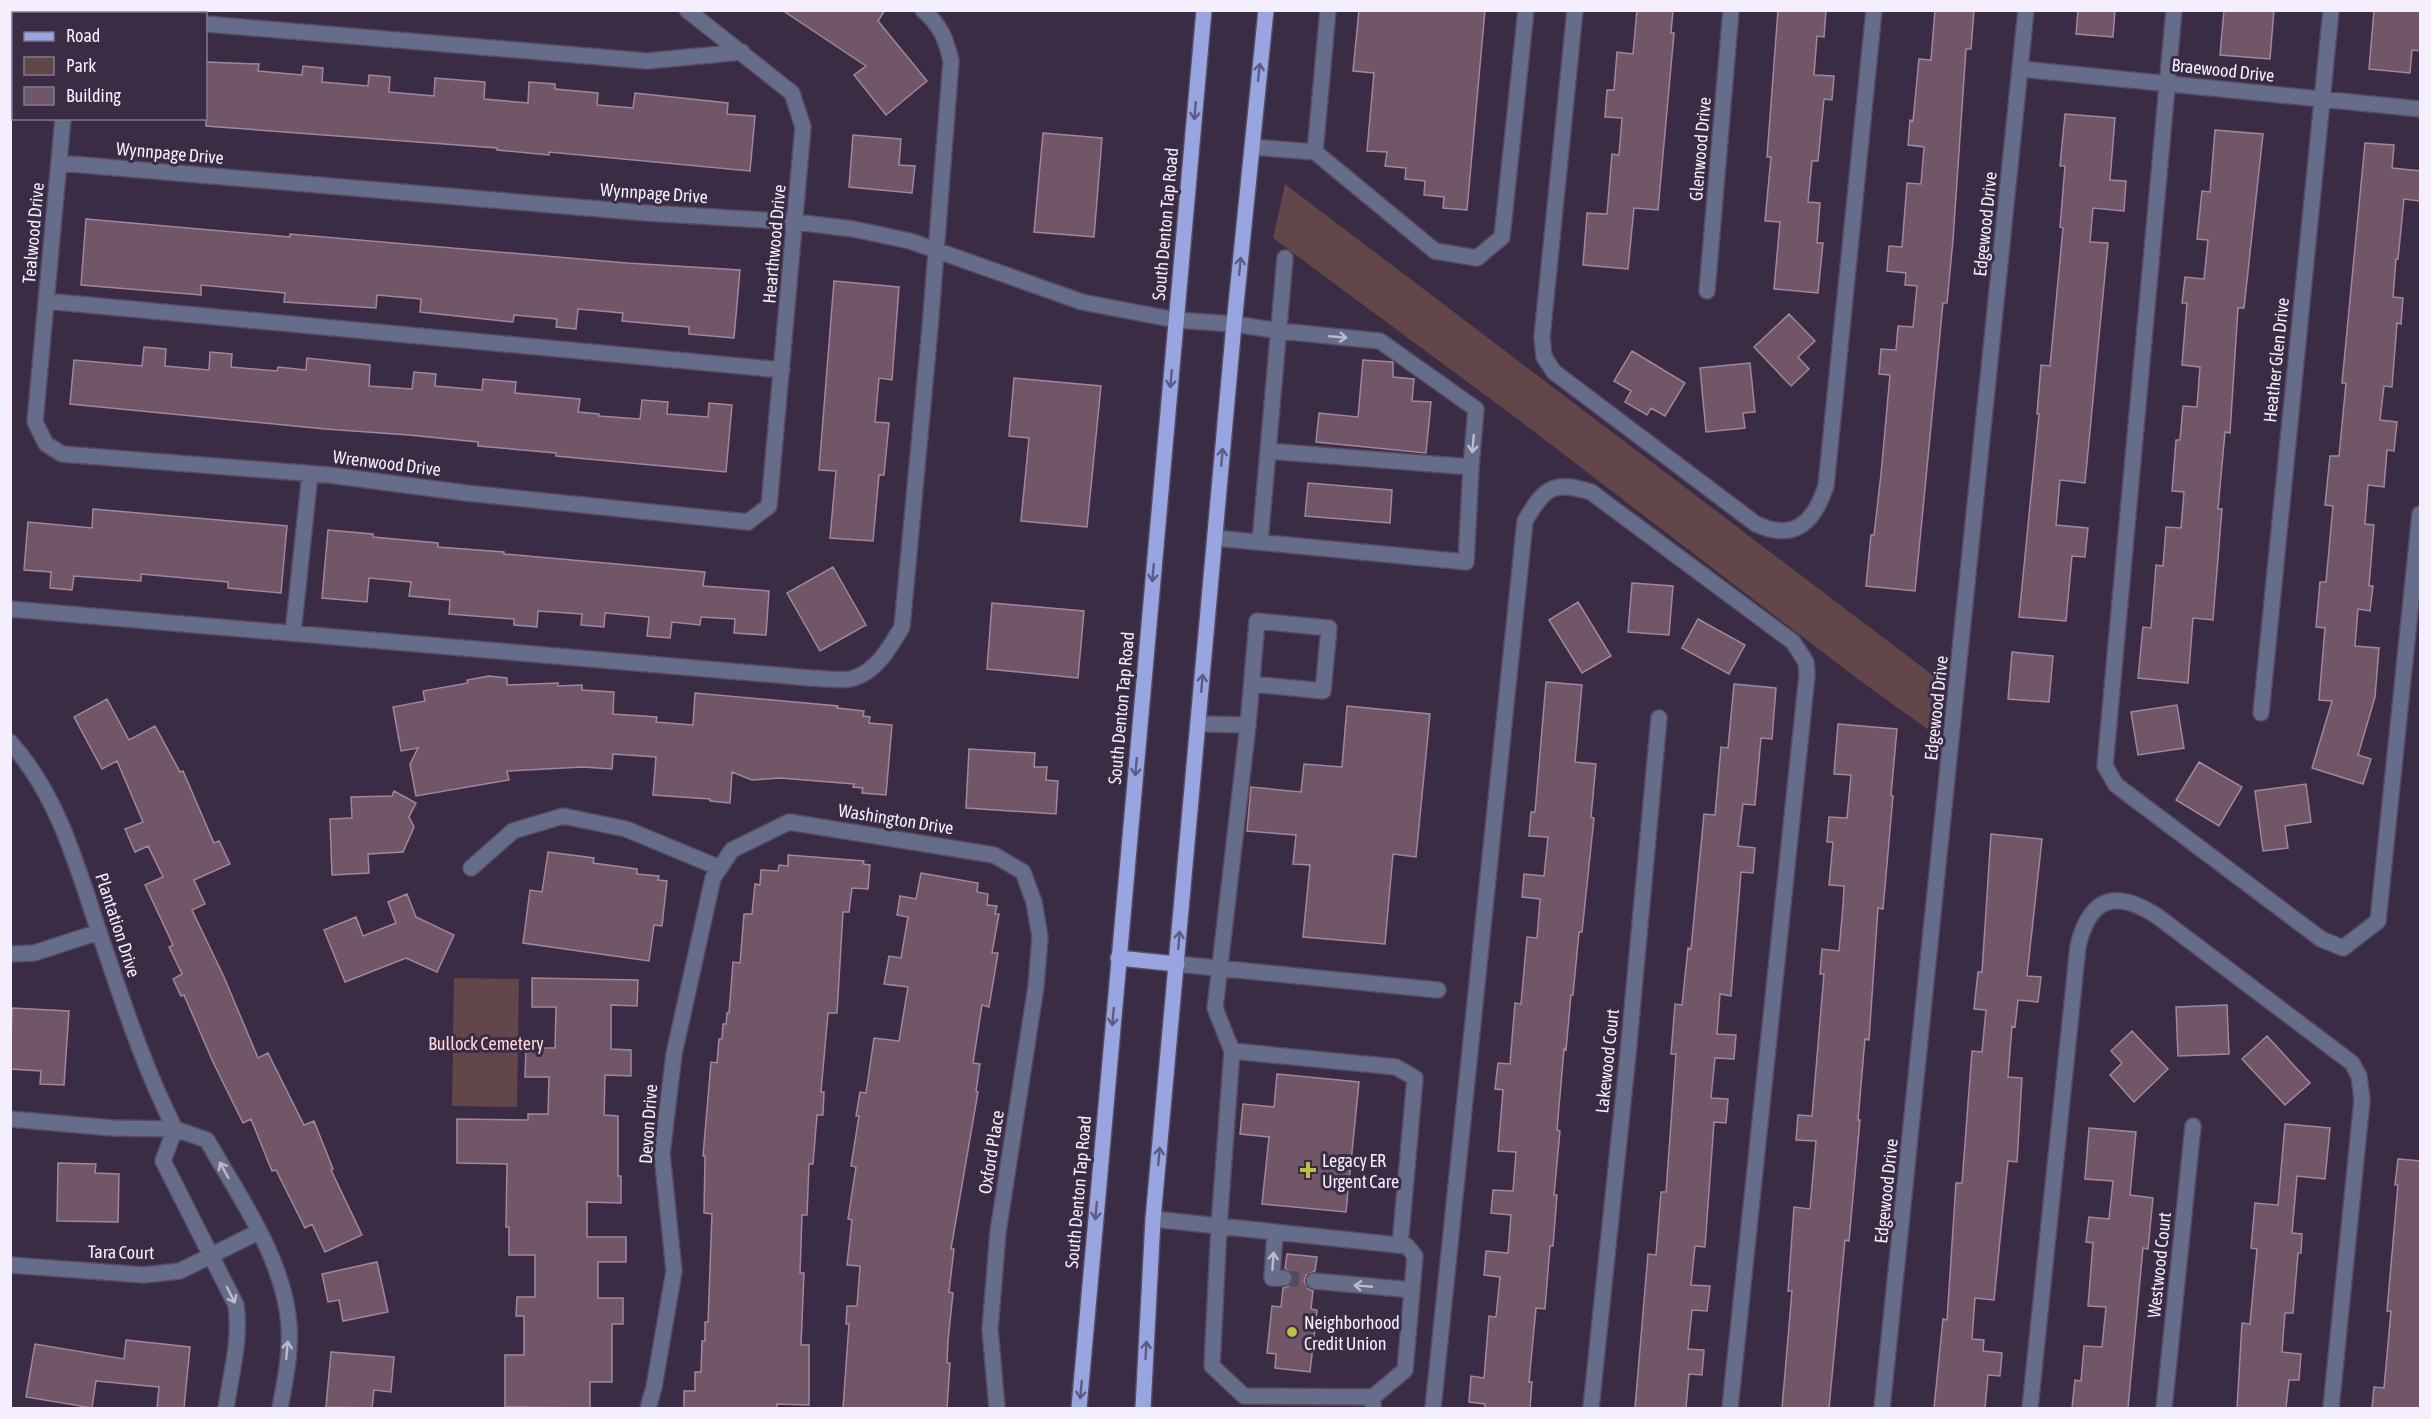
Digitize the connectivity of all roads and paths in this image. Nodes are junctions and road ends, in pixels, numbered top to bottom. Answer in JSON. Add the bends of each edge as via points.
{"nodes":[{"id":1,"x":687,"y":10,"type":"edge"},
{"id":2,"x":923,"y":10,"type":"edge"},
{"id":3,"x":1204,"y":10,"type":"edge"},
{"id":4,"x":1266,"y":10,"type":"edge"},
{"id":5,"x":1328,"y":10,"type":"edge"},
{"id":6,"x":1526,"y":10,"type":"edge"},
{"id":7,"x":1575,"y":10,"type":"edge"},
{"id":8,"x":1731,"y":10,"type":"edge"},
{"id":9,"x":1874,"y":10,"type":"edge"},
{"id":10,"x":2026,"y":10,"type":"edge"},
{"id":11,"x":2174,"y":10,"type":"edge"},
{"id":12,"x":2331,"y":10,"type":"edge"},
{"id":13,"x":207,"y":24,"type":"edge"},
{"id":14,"x":742,"y":52,"type":"junction"},
{"id":15,"x":2021,"y":69,"type":"junction"},
{"id":16,"x":2166,"y":84,"type":"junction"},
{"id":17,"x":2322,"y":99,"type":"junction"},
{"id":18,"x":2421,"y":109,"type":"edge"},
{"id":19,"x":63,"y":120,"type":"edge"},
{"id":20,"x":1252,"y":147,"type":"junction"},
{"id":21,"x":1315,"y":152,"type":"junction"},
{"id":22,"x":59,"y":163,"type":"junction"},
{"id":23,"x":796,"y":222,"type":"junction"},
{"id":24,"x":934,"y":249,"type":"junction"},
{"id":25,"x":1285,"y":258,"type":"dead end"},
{"id":26,"x":1707,"y":291,"type":"dead end"},
{"id":27,"x":46,"y":301,"type":"junction"},
{"id":28,"x":1176,"y":320,"type":"junction"},
{"id":29,"x":1234,"y":324,"type":"junction"},
{"id":30,"x":1280,"y":331,"type":"junction"},
{"id":31,"x":782,"y":370,"type":"junction"},
{"id":32,"x":35,"y":423,"type":"joint"},
{"id":33,"x":1268,"y":451,"type":"junction"},
{"id":34,"x":1471,"y":467,"type":"junction"},
{"id":35,"x":310,"y":474,"type":"junction"},
{"id":36,"x":2421,"y":514,"type":"edge"},
{"id":37,"x":748,"y":522,"type":"joint"},
{"id":38,"x":1215,"y":538,"type":"junction"},
{"id":39,"x":1260,"y":542,"type":"junction"},
{"id":40,"x":10,"y":609,"type":"edge"},
{"id":41,"x":293,"y":633,"type":"junction"},
{"id":42,"x":1251,"y":684,"type":"junction"},
{"id":43,"x":2261,"y":712,"type":"dead end"},
{"id":44,"x":1659,"y":718,"type":"dead end"},
{"id":45,"x":1198,"y":724,"type":"junction"},
{"id":46,"x":1248,"y":725,"type":"junction"},
{"id":47,"x":10,"y":742,"type":"edge"},
{"id":48,"x":732,"y":850,"type":"joint"},
{"id":49,"x":471,"y":868,"type":"dead end"},
{"id":50,"x":720,"y":868,"type":"junction"},
{"id":51,"x":1034,"y":902,"type":"joint"},
{"id":52,"x":99,"y":932,"type":"junction"},
{"id":53,"x":10,"y":954,"type":"edge"},
{"id":54,"x":1118,"y":958,"type":"junction"},
{"id":55,"x":1177,"y":963,"type":"junction"},
{"id":56,"x":1219,"y":966,"type":"junction"},
{"id":57,"x":1438,"y":990,"type":"dead end"},
{"id":58,"x":1232,"y":1052,"type":"junction"},
{"id":59,"x":10,"y":1119,"type":"edge"},
{"id":60,"x":2193,"y":1126,"type":"dead end"},
{"id":61,"x":175,"y":1129,"type":"junction"},
{"id":62,"x":1153,"y":1219,"type":"junction"},
{"id":63,"x":1219,"y":1226,"type":"junction"},
{"id":64,"x":258,"y":1232,"type":"junction"},
{"id":65,"x":1275,"y":1232,"type":"junction"},
{"id":66,"x":1400,"y":1245,"type":"junction"},
{"id":67,"x":211,"y":1257,"type":"junction"},
{"id":68,"x":10,"y":1265,"type":"edge"},
{"id":69,"x":1284,"y":1278,"type":"dead end"},
{"id":70,"x":1314,"y":1281,"type":"tunnel mouth"},
{"id":71,"x":1412,"y":1290,"type":"junction"},
{"id":72,"x":1373,"y":1403,"type":"edge"},
{"id":73,"x":226,"y":1408,"type":"edge"},
{"id":74,"x":280,"y":1408,"type":"edge"},
{"id":75,"x":648,"y":1408,"type":"edge"},
{"id":76,"x":997,"y":1408,"type":"edge"},
{"id":77,"x":1079,"y":1408,"type":"edge"},
{"id":78,"x":1143,"y":1408,"type":"edge"},
{"id":79,"x":1433,"y":1408,"type":"edge"},
{"id":80,"x":1591,"y":1408,"type":"edge"},
{"id":81,"x":1730,"y":1408,"type":"edge"},
{"id":82,"x":1882,"y":1408,"type":"edge"},
{"id":83,"x":2030,"y":1408,"type":"edge"},
{"id":84,"x":2164,"y":1408,"type":"edge"},
{"id":85,"x":2331,"y":1408,"type":"edge"}],
"edges":[{"from":1,"to":14,"type":"street","name":"Hearthwood Drive"},
{"from":2,"to":24,"type":"street","via":[[946,38],[951,61]]},
{"from":3,"to":28,"type":"main road","name":"South Denton Tap Road","one_way":true},
{"from":20,"to":4,"type":"main road","one_way":true},
{"from":5,"to":21,"type":"street"},
{"from":6,"to":21,"type":"street","via":[[1502,237],[1477,258],[1435,251]]},
{"from":7,"to":9,"type":"street","via":[[1542,337],[1544,357],[1554,372],[1756,524],[1784,531],[1809,521],[1826,486]]},
{"from":8,"to":26,"type":"street","name":"Glenwood Drive"},
{"from":10,"to":15,"type":"street","name":"Edgewood Drive"},
{"from":11,"to":16,"type":"street"},
{"from":12,"to":17,"type":"street","name":"Heather Glen Drive"},
{"from":13,"to":14,"type":"street","via":[[647,61]]},
{"from":14,"to":23,"type":"street","name":"Hearthwood Drive","via":[[792,93],[803,127]]},
{"from":15,"to":16,"type":"street","name":"Braewood Drive"},
{"from":15,"to":82,"type":"street","name":"Edgewood Drive"},
{"from":16,"to":17,"type":"street","name":"Braewood Drive"},
{"from":16,"to":36,"type":"street","via":[[2105,766],[2116,785],[2321,939],[2343,948],[2378,921]]},
{"from":17,"to":18,"type":"street","name":"Braewood Drive"},
{"from":17,"to":43,"type":"street","name":"Heather Glen Drive"},
{"from":19,"to":22,"type":"street","name":"Tealwood Drive"},
{"from":20,"to":21,"type":"street"},
{"from":29,"to":20,"type":"main road","one_way":true},
{"from":22,"to":23,"type":"street","name":"Wynnpage Drive"},
{"from":22,"to":27,"type":"street","name":"Tealwood Drive"},
{"from":23,"to":24,"type":"street","name":"Wynnpage Drive","via":[[853,229]]},
{"from":23,"to":31,"type":"street","name":"Hearthwood Drive"},
{"from":24,"to":28,"type":"street","name":"Wynnpage Drive","via":[[1082,302]]},
{"from":24,"to":41,"type":"street","via":[[902,627],[873,667],[853,678],[811,678]]},
{"from":25,"to":30,"type":"street"},
{"from":27,"to":31,"type":"street"},
{"from":27,"to":32,"type":"street","name":"Tealwood Drive"},
{"from":28,"to":29,"type":"street","name":"Wynnpage Drive"},
{"from":28,"to":54,"type":"main road","name":"South Denton Tap Road","one_way":true},
{"from":29,"to":30,"type":"street","name":"Wynnpage Drive"},
{"from":38,"to":29,"type":"main road","one_way":true},
{"from":30,"to":33,"type":"street"},
{"from":30,"to":34,"type":"street","name":"Wynnpage Drive","one_way":true,"via":[[1380,341],[1476,409]]},
{"from":31,"to":37,"type":"street","name":"Hearthwood Drive","via":[[769,506]]},
{"from":32,"to":35,"type":"street","name":"Wrenwood Drive","via":[[46,444],[62,454]]},
{"from":33,"to":34,"type":"street"},
{"from":33,"to":39,"type":"street"},
{"from":34,"to":39,"type":"street","via":[[1466,562]]},
{"from":35,"to":37,"type":"street","name":"Wrenwood Drive"},
{"from":35,"to":41,"type":"street"},
{"from":38,"to":39,"type":"street"},
{"from":45,"to":38,"type":"main road","one_way":true},
{"from":40,"to":41,"type":"street"},
{"from":42,"to":42,"type":"street","via":[[1257,621],[1329,628],[1323,691]]},
{"from":42,"to":46,"type":"street"},
{"from":44,"to":80,"type":"street","name":"Lakewood Court"},
{"from":45,"to":46,"type":"street"},
{"from":55,"to":45,"type":"main road","one_way":true},
{"from":46,"to":56,"type":"street"},
{"from":47,"to":52,"type":"street","name":"Plantation Drive","via":[[54,807],[74,852]]},
{"from":48,"to":50,"type":"street","name":"Devon Drive"},
{"from":48,"to":51,"type":"street","name":"Washington Drive","via":[[789,822],[983,853],[1023,872]]},
{"from":49,"to":50,"type":"street","via":[[513,831],[563,816],[626,829]]},
{"from":50,"to":75,"type":"street","name":"Devon Drive","via":[[713,878],[674,1054],[662,1154],[674,1271]]},
{"from":51,"to":76,"type":"street","name":"Oxford Place","via":[[1040,937],[1036,986],[998,1232],[990,1329]]},
{"from":52,"to":53,"type":"street","via":[[34,952]]},
{"from":52,"to":61,"type":"street","name":"Plantation Drive","via":[[148,1075]]},
{"from":54,"to":55,"type":"main road"},
{"from":54,"to":77,"type":"main road","name":"South Denton Tap Road","one_way":true},
{"from":55,"to":56,"type":"street"},
{"from":62,"to":55,"type":"main road","one_way":true},
{"from":56,"to":57,"type":"street"},
{"from":56,"to":58,"type":"street","via":[[1215,1008]]},
{"from":58,"to":63,"type":"street"},
{"from":58,"to":66,"type":"street","via":[[1396,1067],[1415,1078]]},
{"from":59,"to":61,"type":"street"},
{"from":60,"to":84,"type":"street","name":"Westwood Court"},
{"from":64,"to":61,"type":"street","one_way":true,"via":[[207,1140]]},
{"from":61,"to":67,"type":"street","via":[[163,1161]]},
{"from":62,"to":63,"type":"street"},
{"from":78,"to":62,"type":"main road","one_way":true},
{"from":63,"to":65,"type":"street"},
{"from":63,"to":72,"type":"street","via":[[1212,1366],[1244,1396]]},
{"from":64,"to":67,"type":"street","name":"Tara Court"},
{"from":74,"to":64,"type":"street","one_way":true,"via":[[289,1327],[283,1294]]},
{"from":65,"to":66,"type":"street"},
{"from":69,"to":65,"type":"street","one_way":true,"via":[[1272,1278]]},
{"from":66,"to":71,"type":"street","via":[[1407,1246],[1415,1256]]},
{"from":67,"to":68,"type":"street","name":"Tara Court","via":[[180,1271],[144,1275]]},
{"from":67,"to":73,"type":"street","one_way":true,"via":[[236,1305],[238,1322]]},
{"from":71,"to":70,"type":"street","one_way":true},
{"from":71,"to":72,"type":"street","via":[[1405,1370]]},
{"from":79,"to":81,"type":"street","via":[[1525,521],[1539,497],[1552,488],[1574,487],[1591,492],[1793,642],[1806,662]]},
{"from":83,"to":85,"type":"street","via":[[2078,946],[2084,924],[2096,909],[2123,899],[2157,916],[2352,1063],[2359,1076],[2362,1100]]}]}
